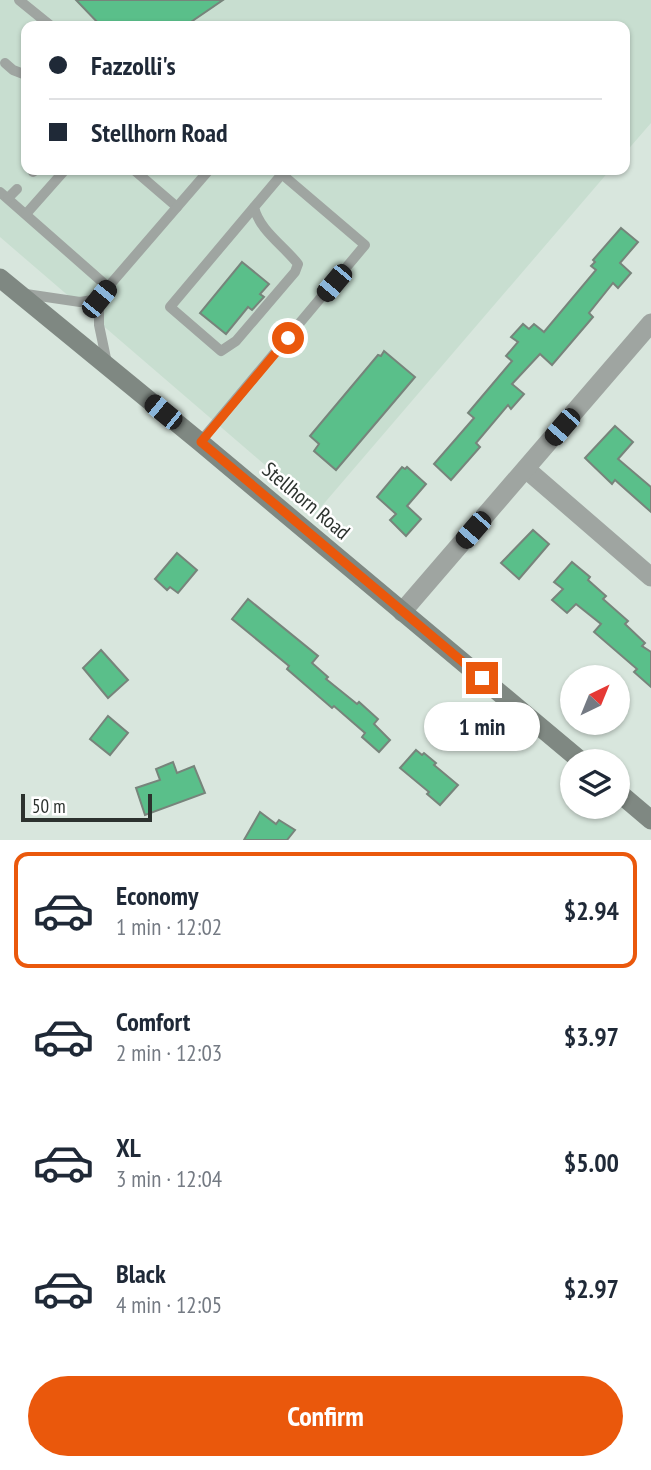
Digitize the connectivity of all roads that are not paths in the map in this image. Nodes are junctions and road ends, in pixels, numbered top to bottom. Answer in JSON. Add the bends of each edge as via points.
{"nodes":[{"id":1,"x":19,"y":0,"type":"edge"},
{"id":2,"x":45,"y":21,"type":"edge"},
{"id":3,"x":5,"y":63,"type":"dead end"},
{"id":4,"x":21,"y":73,"type":"edge"},
{"id":5,"x":59,"y":175,"type":"edge"},
{"id":6,"x":140,"y":175,"type":"edge"},
{"id":7,"x":205,"y":175,"type":"edge"},
{"id":8,"x":277,"y":175,"type":"edge"},
{"id":9,"x":283,"y":175,"type":"edge"},
{"id":10,"x":17,"y":190,"type":"dead end"},
{"id":11,"x":4,"y":195,"type":"edge"},
{"id":12,"x":177,"y":207,"type":"junction"},
{"id":13,"x":254,"y":207,"type":"junction"},
{"id":14,"x":26,"y":214,"type":"junction"},
{"id":15,"x":0,"y":278,"type":"edge"},
{"id":16,"x":108,"y":287,"type":"junction"},
{"id":17,"x":17,"y":293,"type":"junction"},
{"id":18,"x":99,"y":299,"type":"junction"},
{"id":19,"x":651,"y":323,"type":"edge"},
{"id":20,"x":108,"y":367,"type":"junction"},
{"id":21,"x":201,"y":442,"type":"junction"},
{"id":22,"x":526,"y":469,"type":"junction"},
{"id":23,"x":651,"y":577,"type":"edge"},
{"id":24,"x":402,"y":612,"type":"junction"},
{"id":25,"x":567,"y":749,"type":"edge"},
{"id":26,"x":630,"y":802,"type":"edge"},
{"id":27,"x":651,"y":820,"type":"edge"}],
"edges":[{"from":1,"to":2,"type":"lane"},
{"from":3,"to":4,"type":"lane"},
{"from":5,"to":14,"type":"lane"},
{"from":6,"to":12,"type":"lane"},
{"from":7,"to":12,"type":"lane"},
{"from":8,"to":13,"type":"lane"},
{"from":9,"to":21,"type":"lane","via":[[365,245]]},
{"from":10,"to":11,"type":"lane"},
{"from":11,"to":14,"type":"lane"},
{"from":12,"to":16,"type":"lane"},
{"from":13,"to":13,"type":"lane","via":[[170,307],[221,351],[236,341],[298,264],[257,220]]},
{"from":14,"to":16,"type":"lane"},
{"from":15,"to":17,"type":"main road","name":"Stellhorn Road"},
{"from":16,"to":18,"type":"lane"},
{"from":17,"to":18,"type":"lane","via":[[80,302]]},
{"from":17,"to":20,"type":"main road","name":"Stellhorn Road"},
{"from":18,"to":20,"type":"lane"},
{"from":19,"to":22,"type":"street"},
{"from":20,"to":21,"type":"main road","name":"Stellhorn Road"},
{"from":21,"to":24,"type":"main road","name":"Stellhorn Road"},
{"from":22,"to":23,"type":"street"},
{"from":22,"to":24,"type":"street"},
{"from":24,"to":25,"type":"main road","name":"Stellhorn Road"},
{"from":26,"to":27,"type":"main road"}]}
